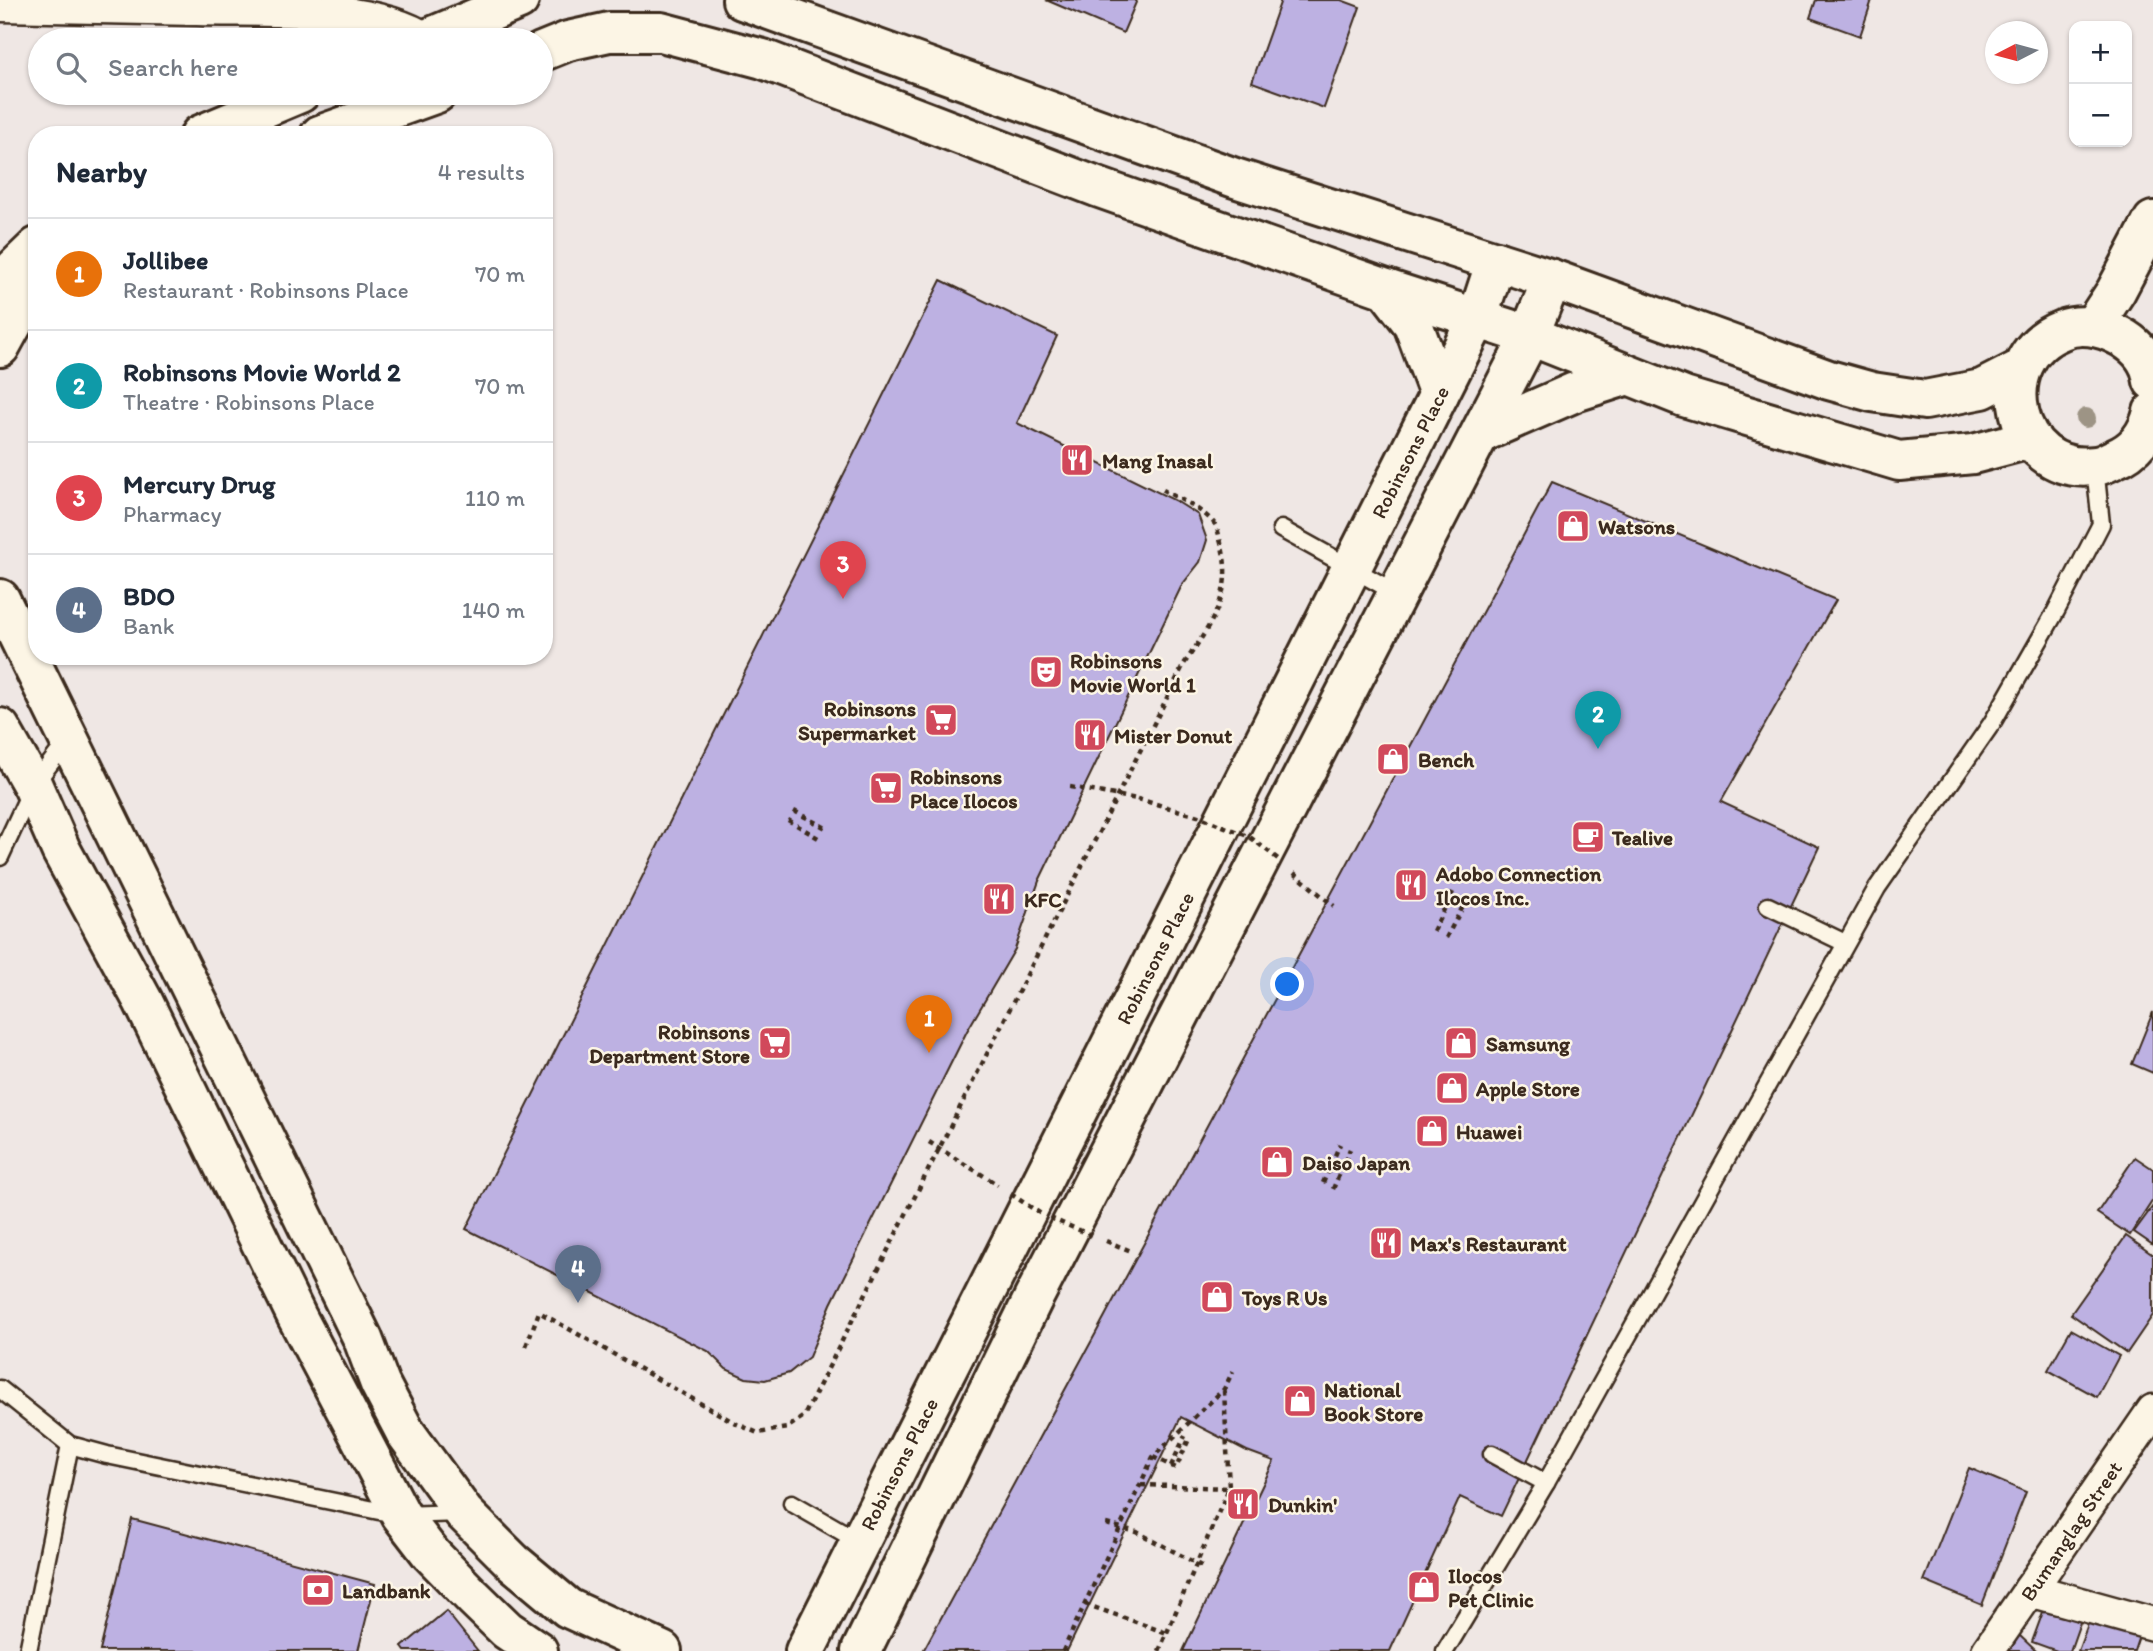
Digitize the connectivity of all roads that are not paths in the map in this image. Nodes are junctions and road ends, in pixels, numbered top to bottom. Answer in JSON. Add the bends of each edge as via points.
{"nodes":[{"id":1,"x":519,"y":0,"type":"edge"},
{"id":2,"x":741,"y":0,"type":"edge"},
{"id":3,"x":0,"y":5,"type":"edge"},
{"id":4,"x":401,"y":28,"type":"edge"},
{"id":5,"x":453,"y":28,"type":"edge"},
{"id":6,"x":553,"y":47,"type":"edge"},
{"id":7,"x":271,"y":105,"type":"edge"},
{"id":8,"x":404,"y":105,"type":"edge"},
{"id":9,"x":221,"y":126,"type":"edge"},
{"id":10,"x":345,"y":126,"type":"edge"},
{"id":11,"x":1114,"y":134,"type":"junction"},
{"id":12,"x":1097,"y":187,"type":"junction"},
{"id":13,"x":2153,"y":221,"type":"edge"},
{"id":14,"x":28,"y":256,"type":"edge"},
{"id":15,"x":1496,"y":261,"type":"junction"},
{"id":16,"x":1552,"y":279,"type":"junction"},
{"id":17,"x":0,"y":288,"type":"edge"},
{"id":18,"x":1386,"y":289,"type":"junction"},
{"id":19,"x":28,"y":301,"type":"edge"},
{"id":20,"x":1477,"y":319,"type":"junction"},
{"id":21,"x":2093,"y":326,"type":"junction"},
{"id":22,"x":1531,"y":336,"type":"junction"},
{"id":23,"x":0,"y":347,"type":"edge"},
{"id":24,"x":2152,"y":367,"type":"edge"},
{"id":25,"x":2021,"y":369,"type":"junction"},
{"id":26,"x":1628,"y":375,"type":"junction"},
{"id":27,"x":1439,"y":394,"type":"junction"},
{"id":28,"x":2153,"y":412,"type":"edge"},
{"id":29,"x":1481,"y":433,"type":"junction"},
{"id":30,"x":2030,"y":439,"type":"junction"},
{"id":31,"x":2095,"y":467,"type":"junction"},
{"id":32,"x":1281,"y":528,"type":"dead end"},
{"id":33,"x":1352,"y":568,"type":"junction"},
{"id":34,"x":1398,"y":594,"type":"junction"},
{"id":35,"x":0,"y":599,"type":"edge"},
{"id":36,"x":28,"y":657,"type":"edge"},
{"id":37,"x":32,"y":665,"type":"edge"},
{"id":38,"x":0,"y":728,"type":"edge"},
{"id":39,"x":68,"y":740,"type":"junction"},
{"id":40,"x":33,"y":786,"type":"junction"},
{"id":41,"x":0,"y":857,"type":"edge"},
{"id":42,"x":1768,"y":906,"type":"dead end"},
{"id":43,"x":1845,"y":943,"type":"junction"},
{"id":44,"x":380,"y":1384,"type":"junction"},
{"id":45,"x":0,"y":1389,"type":"edge"},
{"id":46,"x":342,"y":1402,"type":"junction"},
{"id":47,"x":2153,"y":1411,"type":"edge"},
{"id":48,"x":70,"y":1445,"type":"junction"},
{"id":49,"x":1492,"y":1454,"type":"dead end"},
{"id":50,"x":1546,"y":1483,"type":"junction"},
{"id":51,"x":792,"y":1503,"type":"dead end"},
{"id":52,"x":464,"y":1513,"type":"junction"},
{"id":53,"x":401,"y":1515,"type":"junction"},
{"id":54,"x":860,"y":1542,"type":"junction"},
{"id":55,"x":2030,"y":1590,"type":"junction"},
{"id":56,"x":2153,"y":1624,"type":"edge"},
{"id":57,"x":28,"y":1651,"type":"edge"},
{"id":58,"x":538,"y":1651,"type":"edge"},
{"id":59,"x":662,"y":1651,"type":"edge"},
{"id":60,"x":805,"y":1651,"type":"edge"},
{"id":61,"x":861,"y":1651,"type":"edge"},
{"id":62,"x":1445,"y":1651,"type":"edge"},
{"id":63,"x":1988,"y":1651,"type":"edge"}],
"edges":[{"from":1,"to":5,"type":"street"},
{"from":2,"to":11,"type":"street"},
{"from":3,"to":4,"type":"street","via":[[299,12],[366,17]]},
{"from":6,"to":12,"type":"street","via":[[610,33],[661,32],[763,59]]},
{"from":7,"to":9,"type":"street"},
{"from":8,"to":10,"type":"street"},
{"from":11,"to":12,"type":"street"},
{"from":11,"to":15,"type":"street"},
{"from":12,"to":18,"type":"street"},
{"from":13,"to":21,"type":"street"},
{"from":14,"to":17,"type":"street"},
{"from":15,"to":16,"type":"street"},
{"from":15,"to":20,"type":"street","name":"Robinsons Place"},
{"from":16,"to":22,"type":"street"},
{"from":16,"to":25,"type":"street","via":[[1872,392],[1925,400],[1982,389]]},
{"from":18,"to":20,"type":"street"},
{"from":18,"to":27,"type":"street","via":[[1413,324]]},
{"from":19,"to":23,"type":"street"},
{"from":20,"to":22,"type":"street"},
{"from":20,"to":27,"type":"street","name":"Robinsons Place"},
{"from":21,"to":24,"type":"street","via":[[2126,338]]},
{"from":21,"to":25,"type":"street","via":[[2064,329],[2038,344]]},
{"from":22,"to":26,"type":"street"},
{"from":22,"to":29,"type":"street"},
{"from":25,"to":30,"type":"street","via":[[2016,392],[2019,417]]},
{"from":26,"to":29,"type":"street","via":[[1563,396]]},
{"from":26,"to":30,"type":"street","via":[[1684,397],[1899,461],[1973,454]]},
{"from":27,"to":33,"type":"street","name":"Robinsons Place"},
{"from":28,"to":31,"type":"street","via":[[2149,429],[2127,454]]},
{"from":29,"to":34,"type":"street"},
{"from":30,"to":31,"type":"street","via":[[2048,456],[2070,465]]},
{"from":31,"to":43,"type":"lane","via":[[2101,524],[2056,611],[1992,723],[1877,888]]},
{"from":32,"to":33,"type":"lane"},
{"from":33,"to":34,"type":"lane"},
{"from":33,"to":54,"type":"street","name":"Robinsons Place"},
{"from":34,"to":61,"type":"street","via":[[1033,1299]]},
{"from":35,"to":36,"type":"street"},
{"from":37,"to":39,"type":"street"},
{"from":38,"to":40,"type":"street"},
{"from":39,"to":40,"type":"lane"},
{"from":39,"to":44,"type":"street","via":[[363,1339]]},
{"from":40,"to":41,"type":"lane"},
{"from":40,"to":46,"type":"street","via":[[61,850],[143,1001]]},
{"from":42,"to":43,"type":"lane"},
{"from":43,"to":50,"type":"lane"},
{"from":44,"to":46,"type":"street"},
{"from":44,"to":52,"type":"street","via":[[405,1432]]},
{"from":45,"to":48,"type":"lane"},
{"from":46,"to":53,"type":"street"},
{"from":47,"to":55,"type":"street","name":"Bumanglag Street"},
{"from":48,"to":53,"type":"lane"},
{"from":48,"to":57,"type":"lane"},
{"from":49,"to":50,"type":"lane"},
{"from":50,"to":62,"type":"lane"},
{"from":51,"to":54,"type":"lane"},
{"from":52,"to":53,"type":"lane"},
{"from":52,"to":59,"type":"street","via":[[568,1608]]},
{"from":53,"to":58,"type":"street","via":[[473,1597],[507,1630]]},
{"from":54,"to":60,"type":"street","name":"Robinsons Place"},
{"from":55,"to":56,"type":"street"},
{"from":55,"to":63,"type":"street","name":"Bumanglag Street"}]}
